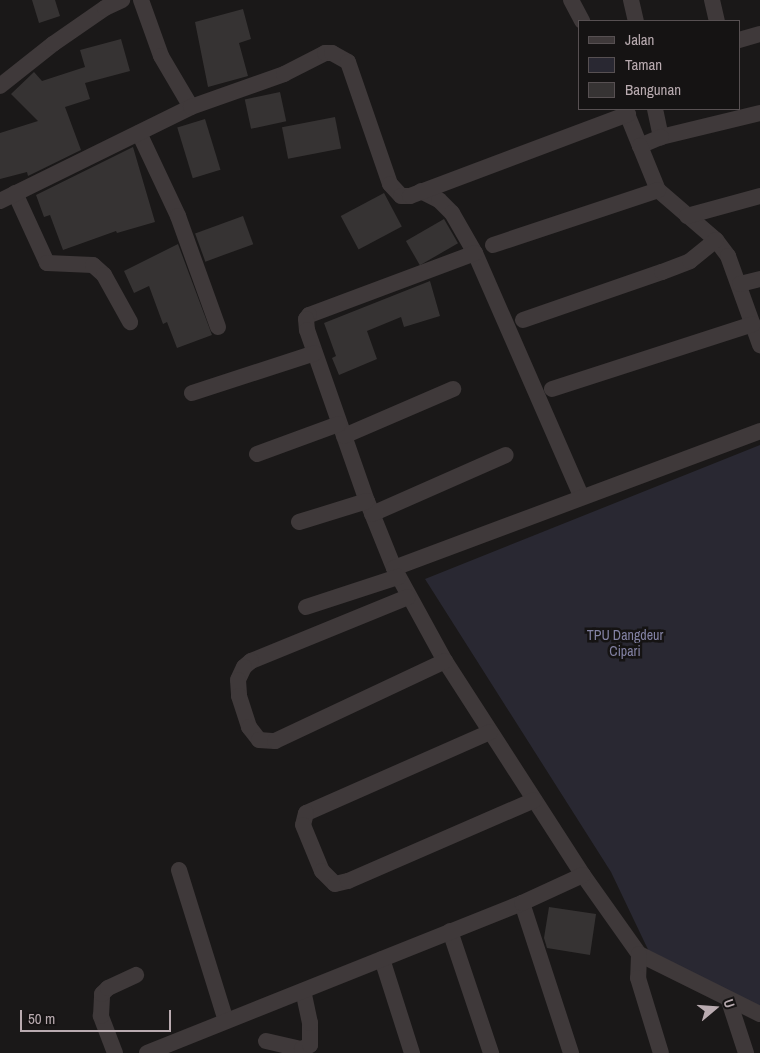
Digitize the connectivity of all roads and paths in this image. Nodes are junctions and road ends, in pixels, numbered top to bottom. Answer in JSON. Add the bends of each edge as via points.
{"nodes":[{"id":1,"x":122,"y":0,"type":"edge"},
{"id":2,"x":141,"y":0,"type":"edge"},
{"id":3,"x":571,"y":0,"type":"edge"},
{"id":4,"x":631,"y":0,"type":"edge"},
{"id":5,"x":712,"y":0,"type":"edge"},
{"id":6,"x":581,"y":20,"type":"edge"},
{"id":7,"x":636,"y":20,"type":"edge"},
{"id":8,"x":717,"y":20,"type":"edge"},
{"id":9,"x":760,"y":34,"type":"edge"},
{"id":10,"x":740,"y":40,"type":"edge"},
{"id":11,"x":0,"y":86,"type":"edge"},
{"id":12,"x":191,"y":107,"type":"junction"},
{"id":13,"x":655,"y":110,"type":"edge"},
{"id":14,"x":627,"y":112,"type":"edge"},
{"id":15,"x":760,"y":113,"type":"edge"},
{"id":16,"x":740,"y":114,"type":"edge"},
{"id":17,"x":139,"y":133,"type":"junction"},
{"id":18,"x":661,"y":137,"type":"junction"},
{"id":19,"x":640,"y":146,"type":"junction"},
{"id":20,"x":658,"y":190,"type":"junction"},
{"id":21,"x":421,"y":191,"type":"junction"},
{"id":22,"x":15,"y":193,"type":"junction"},
{"id":23,"x":760,"y":196,"type":"edge"},
{"id":24,"x":0,"y":201,"type":"edge"},
{"id":25,"x":686,"y":216,"type":"junction"},
{"id":26,"x":716,"y":240,"type":"junction"},
{"id":27,"x":493,"y":246,"type":"dead end"},
{"id":28,"x":475,"y":253,"type":"junction"},
{"id":29,"x":760,"y":279,"type":"edge"},
{"id":30,"x":740,"y":284,"type":"junction"},
{"id":31,"x":523,"y":320,"type":"dead end"},
{"id":32,"x":130,"y":322,"type":"dead end"},
{"id":33,"x":753,"y":324,"type":"junction"},
{"id":34,"x":218,"y":327,"type":"dead end"},
{"id":35,"x":760,"y":344,"type":"edge"},
{"id":36,"x":315,"y":353,"type":"junction"},
{"id":37,"x":453,"y":389,"type":"dead end"},
{"id":38,"x":552,"y":389,"type":"dead end"},
{"id":39,"x":192,"y":393,"type":"dead end"},
{"id":40,"x":342,"y":430,"type":"junction"},
{"id":41,"x":760,"y":431,"type":"edge"},
{"id":42,"x":257,"y":454,"type":"dead end"},
{"id":43,"x":506,"y":455,"type":"dead end"},
{"id":44,"x":581,"y":496,"type":"junction"},
{"id":45,"x":369,"y":507,"type":"junction"},
{"id":46,"x":299,"y":522,"type":"dead end"},
{"id":47,"x":396,"y":572,"type":"junction"},
{"id":48,"x":408,"y":597,"type":"junction"},
{"id":49,"x":306,"y":607,"type":"dead end"},
{"id":50,"x":445,"y":662,"type":"junction"},
{"id":51,"x":490,"y":732,"type":"junction"},
{"id":52,"x":534,"y":800,"type":"junction"},
{"id":53,"x":179,"y":870,"type":"dead end"},
{"id":54,"x":583,"y":876,"type":"junction"},
{"id":55,"x":522,"y":904,"type":"junction"},
{"id":56,"x":450,"y":931,"type":"junction"},
{"id":57,"x":639,"y":954,"type":"junction"},
{"id":58,"x":382,"y":959,"type":"junction"},
{"id":59,"x":136,"y":975,"type":"dead end"},
{"id":60,"x":303,"y":991,"type":"junction"},
{"id":61,"x":730,"y":1001,"type":"junction"},
{"id":62,"x":760,"y":1014,"type":"edge"},
{"id":63,"x":226,"y":1021,"type":"junction"},
{"id":64,"x":266,"y":1042,"type":"dead end"},
{"id":65,"x":116,"y":1053,"type":"edge"},
{"id":66,"x":147,"y":1053,"type":"edge"},
{"id":67,"x":412,"y":1053,"type":"edge"},
{"id":68,"x":491,"y":1053,"type":"edge"},
{"id":69,"x":572,"y":1053,"type":"edge"},
{"id":70,"x":661,"y":1053,"type":"edge"},
{"id":71,"x":746,"y":1053,"type":"edge"}],
"edges":[{"from":1,"to":11,"type":"street","via":[[61,38]]},
{"from":2,"to":12,"type":"street","via":[[161,56]]},
{"from":3,"to":6,"type":"street"},
{"from":4,"to":7,"type":"street"},
{"from":5,"to":8,"type":"street"},
{"from":9,"to":10,"type":"street"},
{"from":12,"to":17,"type":"street"},
{"from":12,"to":21,"type":"street","via":[[332,53],[348,62],[390,184],[402,196]]},
{"from":13,"to":18,"type":"street"},
{"from":14,"to":19,"type":"street"},
{"from":14,"to":21,"type":"street"},
{"from":15,"to":16,"type":"street"},
{"from":16,"to":18,"type":"street"},
{"from":17,"to":22,"type":"street"},
{"from":17,"to":34,"type":"street","via":[[178,216]]},
{"from":18,"to":19,"type":"street"},
{"from":19,"to":20,"type":"street"},
{"from":20,"to":25,"type":"street"},
{"from":20,"to":27,"type":"street"},
{"from":21,"to":28,"type":"street","via":[[439,200],[452,214]]},
{"from":22,"to":24,"type":"street"},
{"from":22,"to":32,"type":"street","via":[[47,263],[93,265],[104,275]]},
{"from":23,"to":25,"type":"street"},
{"from":25,"to":26,"type":"street"},
{"from":26,"to":30,"type":"street","via":[[728,256]]},
{"from":26,"to":31,"type":"street","via":[[690,261]]},
{"from":28,"to":36,"type":"street","via":[[309,315],[307,330]]},
{"from":28,"to":44,"type":"street"},
{"from":29,"to":30,"type":"street"},
{"from":30,"to":33,"type":"street"},
{"from":33,"to":35,"type":"street"},
{"from":33,"to":38,"type":"street"},
{"from":36,"to":39,"type":"street"},
{"from":36,"to":40,"type":"street"},
{"from":37,"to":40,"type":"street"},
{"from":40,"to":42,"type":"street"},
{"from":40,"to":45,"type":"street"},
{"from":41,"to":44,"type":"street"},
{"from":43,"to":45,"type":"street"},
{"from":44,"to":47,"type":"street"},
{"from":45,"to":46,"type":"street"},
{"from":45,"to":47,"type":"street"},
{"from":47,"to":48,"type":"street"},
{"from":47,"to":49,"type":"street"},
{"from":48,"to":50,"type":"street"},
{"from":48,"to":50,"type":"street","via":[[244,667],[238,680],[239,696],[249,727],[260,740],[275,741]]},
{"from":50,"to":51,"type":"street"},
{"from":51,"to":52,"type":"street"},
{"from":51,"to":52,"type":"street","via":[[306,813],[303,825],[322,871],[335,884],[348,881]]},
{"from":52,"to":54,"type":"street"},
{"from":53,"to":63,"type":"street"},
{"from":54,"to":55,"type":"street"},
{"from":54,"to":57,"type":"street"},
{"from":55,"to":56,"type":"street"},
{"from":55,"to":69,"type":"street"},
{"from":56,"to":58,"type":"street"},
{"from":56,"to":68,"type":"street"},
{"from":57,"to":61,"type":"street"},
{"from":57,"to":70,"type":"street","via":[[638,978]]},
{"from":58,"to":60,"type":"street"},
{"from":58,"to":67,"type":"street"},
{"from":59,"to":65,"type":"street","via":[[102,994],[101,1016]]},
{"from":60,"to":63,"type":"street"},
{"from":60,"to":64,"type":"street","via":[[310,1023],[310,1045],[302,1049]]},
{"from":61,"to":62,"type":"street"},
{"from":61,"to":71,"type":"street"},
{"from":63,"to":66,"type":"street"}]}
